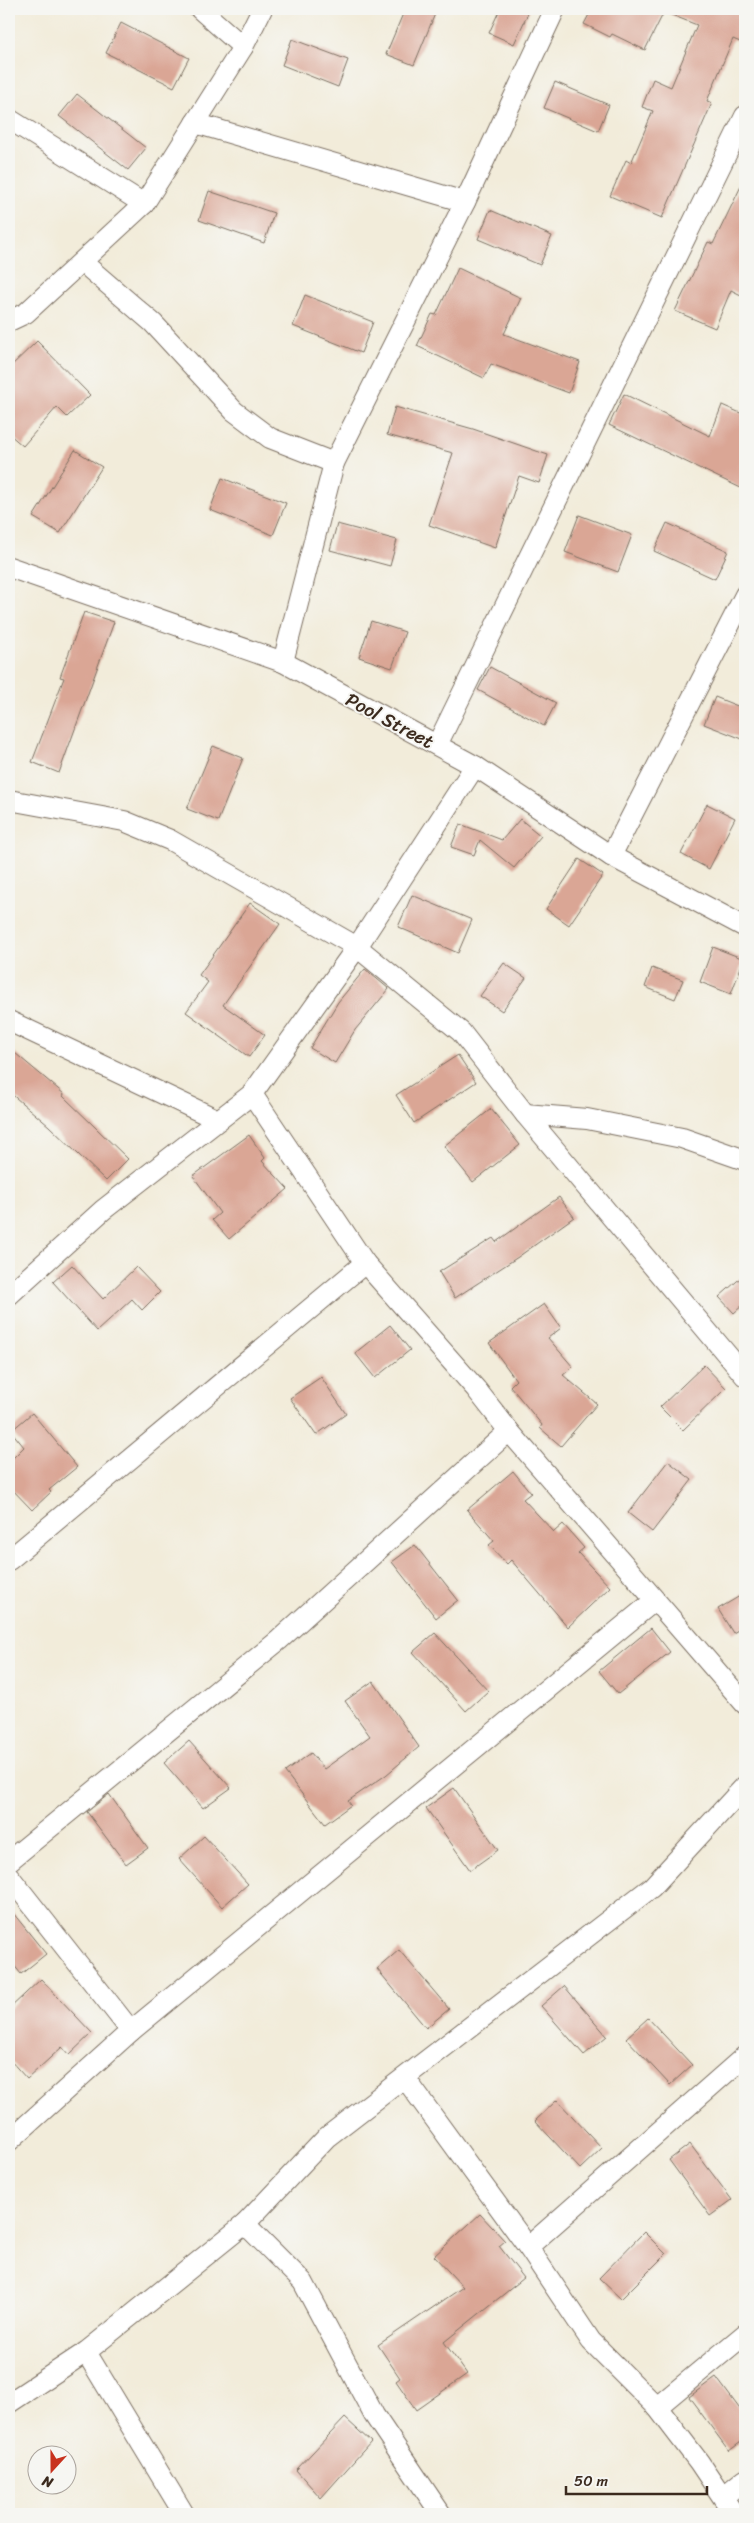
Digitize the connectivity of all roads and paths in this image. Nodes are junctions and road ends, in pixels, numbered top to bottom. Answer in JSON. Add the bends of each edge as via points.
{"nodes":[{"id":1,"x":200,"y":9,"type":"edge"},
{"id":2,"x":262,"y":9,"type":"edge"},
{"id":3,"x":555,"y":9,"type":"edge"},
{"id":4,"x":243,"y":47,"type":"junction"},
{"id":5,"x":745,"y":116,"type":"edge"},
{"id":6,"x":9,"y":119,"type":"edge"},
{"id":7,"x":195,"y":123,"type":"junction"},
{"id":8,"x":465,"y":202,"type":"junction"},
{"id":9,"x":144,"y":204,"type":"junction"},
{"id":10,"x":82,"y":262,"type":"junction"},
{"id":11,"x":9,"y":321,"type":"edge"},
{"id":12,"x":334,"y":463,"type":"junction"},
{"id":13,"x":9,"y":567,"type":"edge"},
{"id":14,"x":745,"y":595,"type":"edge"},
{"id":15,"x":283,"y":662,"type":"junction"},
{"id":16,"x":436,"y":745,"type":"junction"},
{"id":17,"x":475,"y":766,"type":"junction"},
{"id":18,"x":9,"y":800,"type":"edge"},
{"id":19,"x":611,"y":856,"type":"junction"},
{"id":20,"x":745,"y":927,"type":"edge"},
{"id":21,"x":358,"y":947,"type":"junction"},
{"id":22,"x":9,"y":1021,"type":"edge"},
{"id":23,"x":252,"y":1094,"type":"junction"},
{"id":24,"x":525,"y":1114,"type":"junction"},
{"id":25,"x":218,"y":1120,"type":"junction"},
{"id":26,"x":745,"y":1160,"type":"edge"},
{"id":27,"x":366,"y":1263,"type":"junction"},
{"id":28,"x":9,"y":1295,"type":"edge"},
{"id":29,"x":745,"y":1376,"type":"edge"},
{"id":30,"x":509,"y":1431,"type":"junction"},
{"id":31,"x":9,"y":1560,"type":"edge"},
{"id":32,"x":654,"y":1601,"type":"junction"},
{"id":33,"x":745,"y":1704,"type":"edge"},
{"id":34,"x":745,"y":1786,"type":"edge"},
{"id":35,"x":9,"y":1861,"type":"edge"},
{"id":36,"x":9,"y":1876,"type":"edge"},
{"id":37,"x":131,"y":2031,"type":"junction"},
{"id":38,"x":745,"y":2056,"type":"edge"},
{"id":39,"x":404,"y":2078,"type":"junction"},
{"id":40,"x":9,"y":2141,"type":"edge"},
{"id":41,"x":245,"y":2224,"type":"junction"},
{"id":42,"x":528,"y":2247,"type":"junction"},
{"id":43,"x":745,"y":2334,"type":"edge"},
{"id":44,"x":86,"y":2352,"type":"junction"},
{"id":45,"x":9,"y":2403,"type":"edge"},
{"id":46,"x":657,"y":2407,"type":"junction"},
{"id":47,"x":745,"y":2480,"type":"edge"},
{"id":48,"x":723,"y":2497,"type":"junction"},
{"id":49,"x":184,"y":2514,"type":"edge"},
{"id":50,"x":441,"y":2514,"type":"edge"},
{"id":51,"x":734,"y":2514,"type":"edge"}],
"edges":[{"from":1,"to":4,"type":"street"},
{"from":2,"to":4,"type":"street"},
{"from":3,"to":8,"type":"street"},
{"from":4,"to":7,"type":"street"},
{"from":5,"to":16,"type":"street"},
{"from":6,"to":9,"type":"street"},
{"from":7,"to":8,"type":"street"},
{"from":7,"to":9,"type":"street"},
{"from":8,"to":12,"type":"street"},
{"from":9,"to":10,"type":"street"},
{"from":10,"to":11,"type":"street","via":[[26,313]]},
{"from":10,"to":12,"type":"street","via":[[153,323],[234,410],[270,438]]},
{"from":12,"to":15,"type":"street"},
{"from":13,"to":15,"type":"street","name":"Pool Street"},
{"from":14,"to":19,"type":"street"},
{"from":15,"to":16,"type":"street","name":"Pool Street"},
{"from":16,"to":17,"type":"street","name":"Pool Street"},
{"from":17,"to":19,"type":"street","name":"Pool Street"},
{"from":17,"to":21,"type":"street"},
{"from":18,"to":21,"type":"street","via":[[124,821],[170,840]]},
{"from":19,"to":20,"type":"street","name":"Pool Street"},
{"from":21,"to":23,"type":"street"},
{"from":21,"to":24,"type":"street","via":[[461,1032]]},
{"from":22,"to":25,"type":"street"},
{"from":23,"to":25,"type":"street"},
{"from":23,"to":27,"type":"street"},
{"from":24,"to":26,"type":"street","via":[[587,1119],[682,1138]]},
{"from":24,"to":29,"type":"street"},
{"from":25,"to":28,"type":"street","via":[[103,1210]]},
{"from":27,"to":30,"type":"street"},
{"from":27,"to":31,"type":"street"},
{"from":30,"to":32,"type":"street"},
{"from":30,"to":35,"type":"street","via":[[279,1640]]},
{"from":32,"to":33,"type":"street"},
{"from":32,"to":37,"type":"street"},
{"from":34,"to":39,"type":"street","via":[[652,1887]]},
{"from":36,"to":37,"type":"street"},
{"from":37,"to":40,"type":"street"},
{"from":38,"to":42,"type":"street"},
{"from":39,"to":41,"type":"street","via":[[327,2138]]},
{"from":39,"to":42,"type":"street"},
{"from":41,"to":44,"type":"street"},
{"from":41,"to":50,"type":"street","via":[[303,2282],[374,2416]]},
{"from":42,"to":46,"type":"street","via":[[591,2341]]},
{"from":43,"to":46,"type":"street"},
{"from":44,"to":45,"type":"street"},
{"from":44,"to":49,"type":"street"},
{"from":46,"to":48,"type":"street"},
{"from":47,"to":48,"type":"street"},
{"from":48,"to":51,"type":"street"}]}
